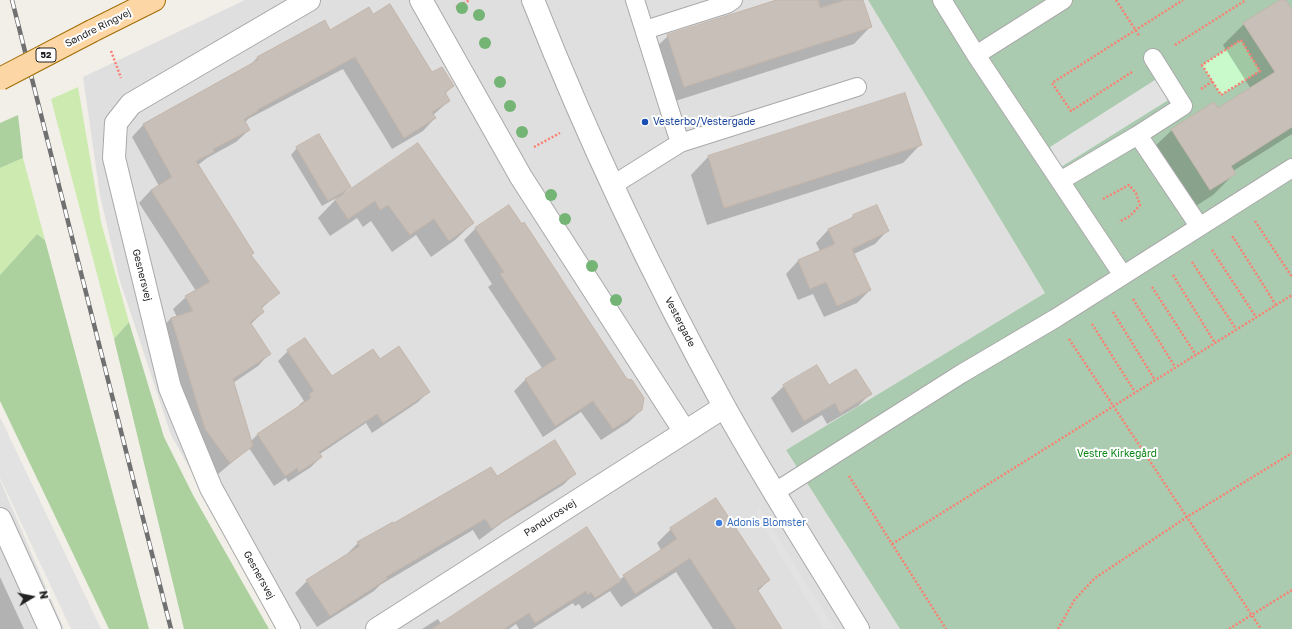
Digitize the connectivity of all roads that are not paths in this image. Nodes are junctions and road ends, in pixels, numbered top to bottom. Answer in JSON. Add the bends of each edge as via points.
{"nodes":[{"id":1,"x":154,"y":0,"type":"edge"},
{"id":2,"x":309,"y":0,"type":"edge"},
{"id":3,"x":421,"y":0,"type":"edge"},
{"id":4,"x":533,"y":0,"type":"edge"},
{"id":5,"x":635,"y":0,"type":"edge"},
{"id":6,"x":733,"y":0,"type":"edge"},
{"id":7,"x":942,"y":0,"type":"edge"},
{"id":8,"x":1063,"y":0,"type":"edge"},
{"id":9,"x":644,"y":30,"type":"junction"},
{"id":10,"x":976,"y":55,"type":"junction"},
{"id":11,"x":1153,"y":58,"type":"dead end"},
{"id":12,"x":0,"y":79,"type":"edge"},
{"id":13,"x":857,"y":87,"type":"dead end"},
{"id":14,"x":1138,"y":135,"type":"junction"},
{"id":15,"x":680,"y":143,"type":"junction"},
{"id":16,"x":1292,"y":168,"type":"edge"},
{"id":17,"x":1060,"y":181,"type":"junction"},
{"id":18,"x":612,"y":185,"type":"junction"},
{"id":19,"x":1199,"y":226,"type":"junction"},
{"id":20,"x":1122,"y":274,"type":"junction"},
{"id":21,"x":724,"y":407,"type":"junction"},
{"id":22,"x":685,"y":432,"type":"junction"},
{"id":23,"x":775,"y":492,"type":"junction"},
{"id":24,"x":0,"y":519,"type":"edge"},
{"id":25,"x":50,"y":629,"type":"edge"},
{"id":26,"x":289,"y":629,"type":"edge"},
{"id":27,"x":377,"y":629,"type":"edge"},
{"id":28,"x":858,"y":629,"type":"edge"}],
"edges":[{"from":1,"to":12,"type":"main road","name":"Søndre Ringvej","number":"52","bridge":true},
{"from":2,"to":26,"type":"street","name":"Gesnersvej","via":[[131,104],[116,123],[114,158],[170,388],[211,488]]},
{"from":3,"to":22,"type":"street","via":[[510,160]]},
{"from":4,"to":18,"type":"street","name":"Vestergade","via":[[565,82]]},
{"from":5,"to":9,"type":"lane"},
{"from":6,"to":9,"type":"lane"},
{"from":7,"to":10,"type":"lane"},
{"from":8,"to":10,"type":"lane"},
{"from":9,"to":15,"type":"lane"},
{"from":10,"to":17,"type":"lane"},
{"from":11,"to":14,"type":"lane","via":[[1184,106]]},
{"from":13,"to":15,"type":"lane"},
{"from":14,"to":17,"type":"lane"},
{"from":14,"to":19,"type":"lane"},
{"from":15,"to":18,"type":"lane"},
{"from":16,"to":19,"type":"lane"},
{"from":17,"to":20,"type":"lane"},
{"from":18,"to":21,"type":"street","name":"Vestergade"},
{"from":19,"to":20,"type":"lane"},
{"from":20,"to":23,"type":"lane","via":[[1056,318],[961,374]]},
{"from":21,"to":22,"type":"street","name":"Pandurosvej"},
{"from":21,"to":23,"type":"street","name":"Vestergade"},
{"from":22,"to":27,"type":"street","name":"Pandurosvej"},
{"from":23,"to":28,"type":"street","name":"Vestergade"},
{"from":24,"to":25,"type":"street"}]}
